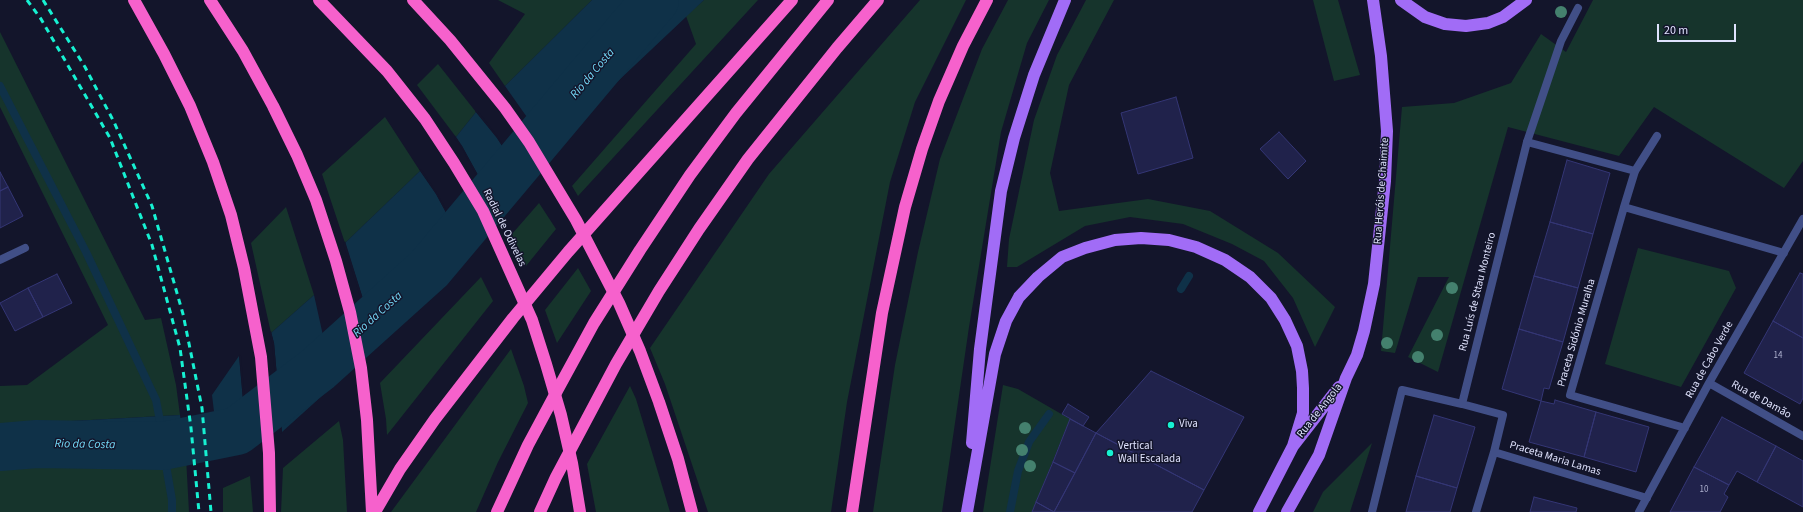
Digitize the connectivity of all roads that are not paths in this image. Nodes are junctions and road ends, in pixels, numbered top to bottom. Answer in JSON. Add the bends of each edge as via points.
{"nodes":[{"id":1,"x":134,"y":0,"type":"edge"},
{"id":2,"x":210,"y":0,"type":"edge"},
{"id":3,"x":319,"y":0,"type":"edge"},
{"id":4,"x":413,"y":0,"type":"edge"},
{"id":5,"x":792,"y":0,"type":"edge"},
{"id":6,"x":828,"y":0,"type":"edge"},
{"id":7,"x":878,"y":0,"type":"edge"},
{"id":8,"x":987,"y":0,"type":"edge"},
{"id":9,"x":1065,"y":0,"type":"edge"},
{"id":10,"x":1373,"y":0,"type":"edge"},
{"id":11,"x":1401,"y":0,"type":"edge"},
{"id":12,"x":1526,"y":0,"type":"edge"},
{"id":13,"x":1578,"y":8,"type":"dead end"},
{"id":14,"x":1658,"y":136,"type":"dead end"},
{"id":15,"x":1527,"y":142,"type":"junction"},
{"id":16,"x":1635,"y":171,"type":"junction"},
{"id":17,"x":1624,"y":207,"type":"junction"},
{"id":18,"x":1803,"y":219,"type":"edge"},
{"id":19,"x":24,"y":248,"type":"dead end"},
{"id":20,"x":1784,"y":253,"type":"junction"},
{"id":21,"x":0,"y":260,"type":"edge"},
{"id":22,"x":1346,"y":378,"type":"junction"},
{"id":23,"x":1709,"y":384,"type":"junction"},
{"id":24,"x":1462,"y":404,"type":"junction"},
{"id":25,"x":1685,"y":428,"type":"junction"},
{"id":26,"x":1803,"y":436,"type":"edge"},
{"id":27,"x":1293,"y":446,"type":"junction"},
{"id":28,"x":1494,"y":452,"type":"junction"},
{"id":29,"x":1647,"y":498,"type":"junction"},
{"id":30,"x":270,"y":512,"type":"edge"},
{"id":31,"x":374,"y":512,"type":"edge"},
{"id":32,"x":497,"y":512,"type":"edge"},
{"id":33,"x":540,"y":512,"type":"edge"},
{"id":34,"x":580,"y":512,"type":"edge"},
{"id":35,"x":692,"y":512,"type":"edge"},
{"id":36,"x":852,"y":512,"type":"edge"},
{"id":37,"x":966,"y":512,"type":"edge"},
{"id":38,"x":1259,"y":512,"type":"edge"},
{"id":39,"x":1287,"y":512,"type":"edge"},
{"id":40,"x":1372,"y":512,"type":"edge"},
{"id":41,"x":1476,"y":512,"type":"edge"},
{"id":42,"x":1639,"y":512,"type":"edge"}],
"edges":[{"from":1,"to":30,"type":"highway","via":[[190,106],[231,215],[246,276],[261,357],[267,416]]},
{"from":2,"to":31,"type":"highway","via":[[243,51],[297,155],[316,200],[336,261],[350,312],[361,368]]},
{"from":3,"to":34,"type":"highway","name":"Radial de Odivelas","bridge":true,"via":[[387,71],[424,119],[483,211],[532,320],[561,415]]},
{"from":4,"to":35,"type":"highway","bridge":true,"via":[[450,40],[505,108],[529,142],[576,220],[619,303],[640,351],[660,402]]},
{"from":5,"to":31,"type":"highway","via":[[568,252],[513,318],[435,419]]},
{"from":6,"to":32,"type":"highway","via":[[736,113],[690,175],[640,250],[594,323],[528,445]]},
{"from":7,"to":33,"type":"highway","via":[[748,159],[699,229],[616,364]]},
{"from":8,"to":36,"type":"highway","via":[[939,101],[905,206],[882,313]]},
{"from":9,"to":37,"type":"main road","via":[[1034,75],[1001,191],[980,349]]},
{"from":10,"to":22,"type":"main road","name":"Rua Heróis de Chaimite","via":[[1385,97],[1385,181],[1374,284],[1357,355]]},
{"from":11,"to":12,"type":"main road","via":[[1425,17],[1445,24],[1466,26],[1488,23],[1503,17]]},
{"from":13,"to":15,"type":"street","name":"Rua Luís de Sttau Monteiro","via":[[1561,42]]},
{"from":14,"to":16,"type":"street","name":"Praceta Sidónio Muralha"},
{"from":15,"to":16,"type":"street"},
{"from":15,"to":24,"type":"street","name":"Rua Luís de Sttau Monteiro"},
{"from":16,"to":17,"type":"street","name":"Praceta Sidónio Muralha"},
{"from":17,"to":20,"type":"street"},
{"from":17,"to":25,"type":"street","name":"Praceta Sidónio Muralha","via":[[1570,395]]},
{"from":18,"to":20,"type":"street","name":"Rua de Cabo Verde"},
{"from":19,"to":21,"type":"street"},
{"from":20,"to":23,"type":"street","name":"Rua de Cabo Verde"},
{"from":22,"to":27,"type":"main road","name":"Rua de Angola"},
{"from":22,"to":39,"type":"main road","name":"Rua de Angola","via":[[1319,455]]},
{"from":23,"to":25,"type":"street","name":"Rua de Cabo Verde"},
{"from":23,"to":26,"type":"street","name":"Rua de Damão"},
{"from":24,"to":28,"type":"street","via":[[1504,415]]},
{"from":24,"to":40,"type":"street","via":[[1402,390]]},
{"from":25,"to":29,"type":"street","name":"Rua de Cabo Verde"},
{"from":27,"to":37,"type":"main road","via":[[1303,413],[1302,371],[1297,346],[1271,298],[1250,277],[1225,260],[1196,247],[1169,240],[1115,240],[1062,257],[1038,276],[1019,297],[1006,321],[995,354]]},
{"from":27,"to":38,"type":"main road","name":"Rua de Angola"},
{"from":28,"to":29,"type":"street","name":"Praceta Maria Lamas"},
{"from":28,"to":41,"type":"street","name":"Praceta Maria Lamas"},
{"from":29,"to":42,"type":"street","name":"Rua de Cabo Verde"}]}
